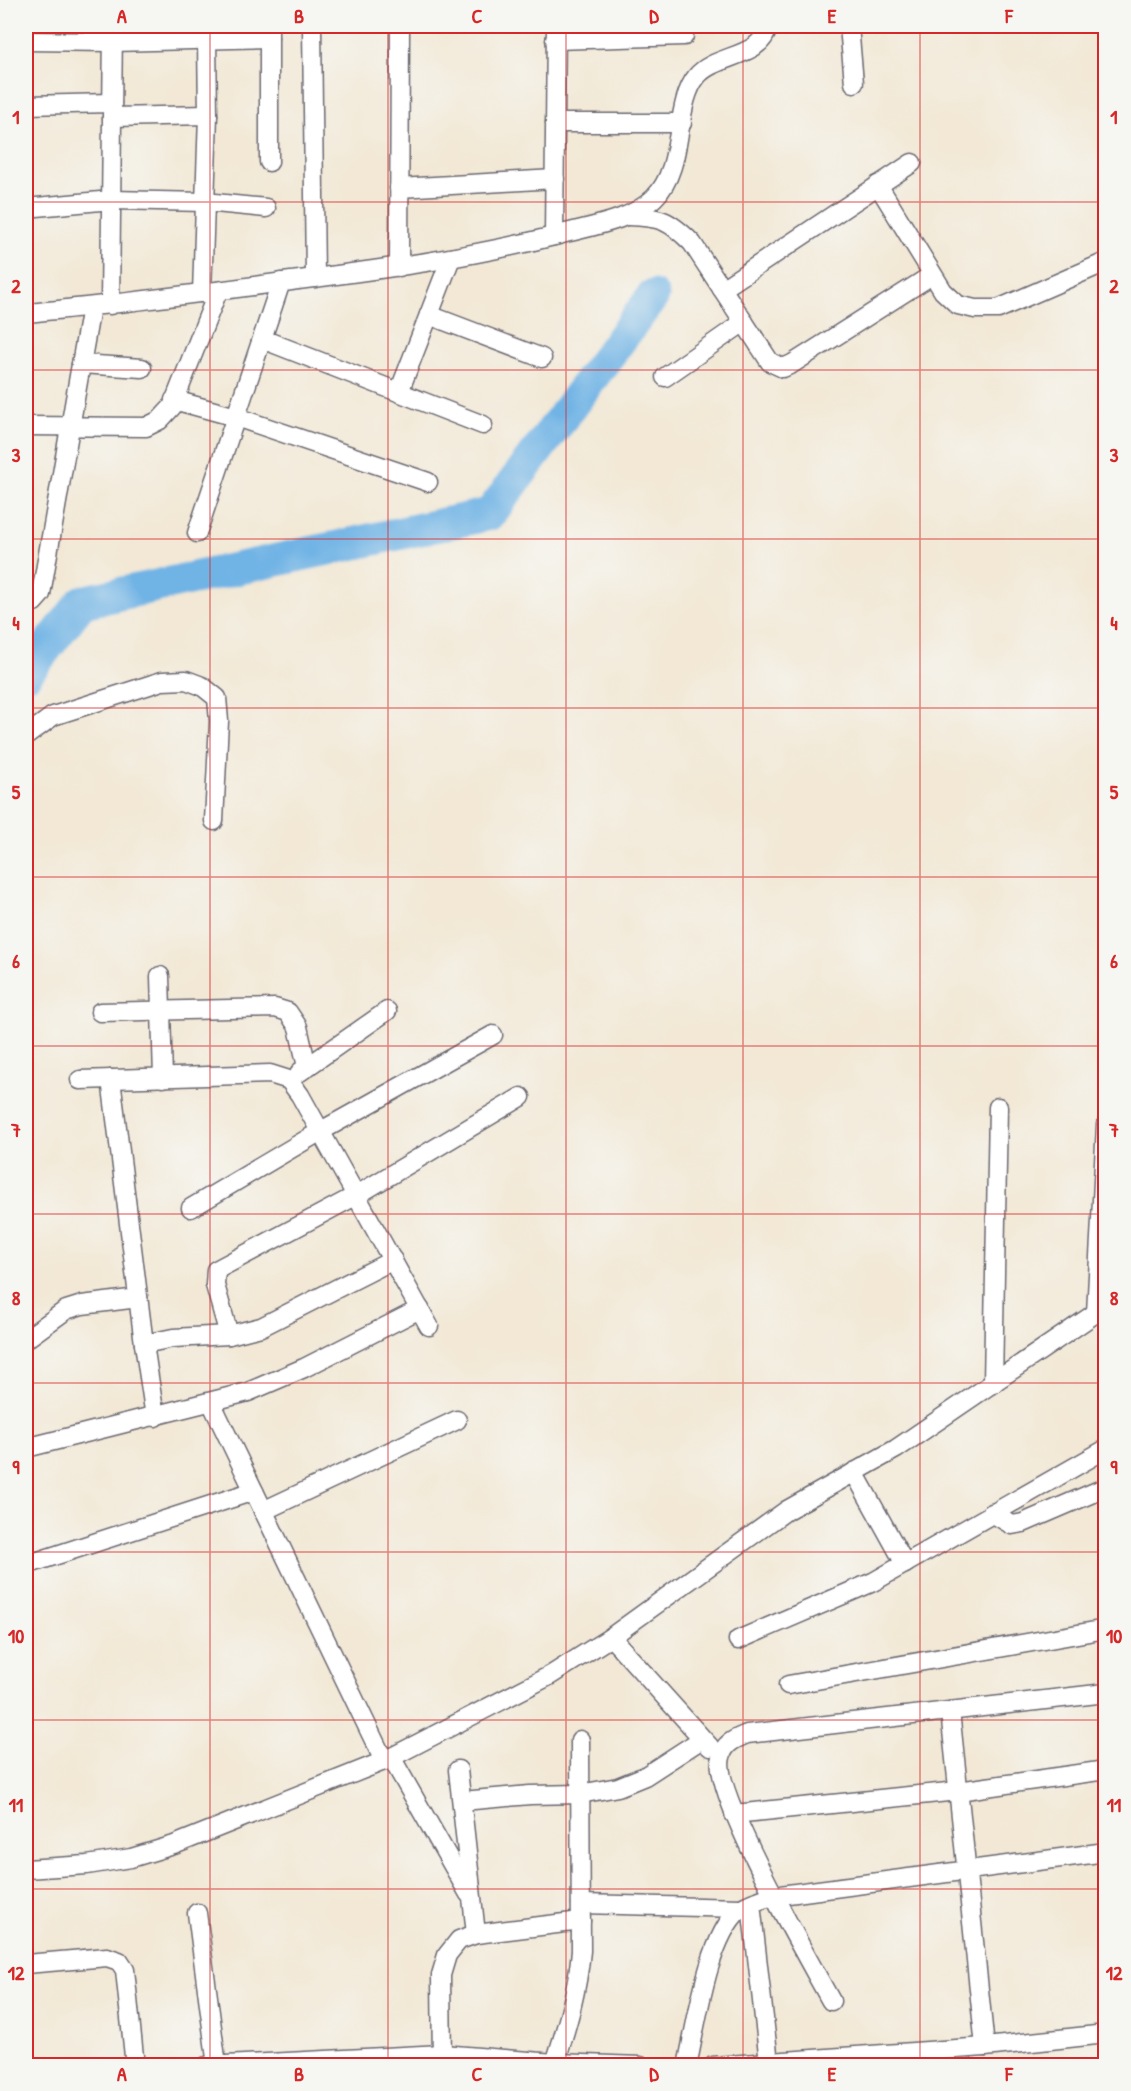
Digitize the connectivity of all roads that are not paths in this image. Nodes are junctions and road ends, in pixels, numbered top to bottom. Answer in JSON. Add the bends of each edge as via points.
{"nodes":[{"id":1,"x":312,"y":26,"type":"edge"},
{"id":2,"x":400,"y":26,"type":"edge"},
{"id":3,"x":768,"y":26,"type":"edge"},
{"id":4,"x":849,"y":26,"type":"edge"},
{"id":5,"x":269,"y":32,"type":"edge"},
{"id":6,"x":555,"y":33,"type":"edge"},
{"id":7,"x":113,"y":34,"type":"edge"},
{"id":8,"x":684,"y":36,"type":"dead end"},
{"id":9,"x":207,"y":39,"type":"junction"},
{"id":10,"x":26,"y":41,"type":"edge"},
{"id":11,"x":854,"y":83,"type":"dead end"},
{"id":12,"x":26,"y":105,"type":"edge"},
{"id":13,"x":112,"y":110,"type":"junction"},
{"id":14,"x":208,"y":115,"type":"junction"},
{"id":15,"x":555,"y":123,"type":"junction"},
{"id":16,"x":682,"y":123,"type":"junction"},
{"id":17,"x":269,"y":162,"type":"dead end"},
{"id":18,"x":912,"y":163,"type":"dead end"},
{"id":19,"x":555,"y":178,"type":"junction"},
{"id":20,"x":878,"y":185,"type":"junction"},
{"id":21,"x":399,"y":188,"type":"junction"},
{"id":22,"x":111,"y":200,"type":"junction"},
{"id":23,"x":205,"y":202,"type":"junction"},
{"id":24,"x":26,"y":208,"type":"edge"},
{"id":25,"x":266,"y":208,"type":"dead end"},
{"id":26,"x":628,"y":216,"type":"junction"},
{"id":27,"x":554,"y":236,"type":"junction"},
{"id":28,"x":451,"y":258,"type":"junction"},
{"id":29,"x":1106,"y":262,"type":"edge"},
{"id":30,"x":399,"y":267,"type":"junction"},
{"id":31,"x":932,"y":275,"type":"junction"},
{"id":32,"x":315,"y":278,"type":"junction"},
{"id":33,"x":281,"y":282,"type":"junction"},
{"id":34,"x":722,"y":289,"type":"junction"},
{"id":35,"x":210,"y":292,"type":"junction"},
{"id":36,"x":110,"y":305,"type":"junction"},
{"id":37,"x":91,"y":307,"type":"junction"},
{"id":38,"x":26,"y":313,"type":"edge"},
{"id":39,"x":429,"y":315,"type":"junction"},
{"id":40,"x":744,"y":322,"type":"junction"},
{"id":41,"x":262,"y":339,"type":"junction"},
{"id":42,"x":542,"y":358,"type":"dead end"},
{"id":43,"x":81,"y":364,"type":"junction"},
{"id":44,"x":142,"y":368,"type":"dead end"},
{"id":45,"x":665,"y":377,"type":"dead end"},
{"id":46,"x":399,"y":392,"type":"junction"},
{"id":47,"x":174,"y":400,"type":"junction"},
{"id":48,"x":236,"y":417,"type":"junction"},
{"id":49,"x":483,"y":425,"type":"dead end"},
{"id":50,"x":26,"y":426,"type":"edge"},
{"id":51,"x":69,"y":427,"type":"junction"},
{"id":52,"x":428,"y":482,"type":"dead end"},
{"id":53,"x":197,"y":533,"type":"dead end"},
{"id":54,"x":26,"y":605,"type":"edge"},
{"id":55,"x":26,"y":736,"type":"edge"},
{"id":56,"x":214,"y":821,"type":"dead end"},
{"id":57,"x":160,"y":976,"type":"dead end"},
{"id":58,"x":161,"y":1011,"type":"junction"},
{"id":59,"x":387,"y":1011,"type":"dead end"},
{"id":60,"x":100,"y":1012,"type":"dead end"},
{"id":61,"x":493,"y":1035,"type":"dead end"},
{"id":62,"x":308,"y":1067,"type":"junction"},
{"id":63,"x":163,"y":1078,"type":"junction"},
{"id":64,"x":111,"y":1079,"type":"junction"},
{"id":65,"x":80,"y":1080,"type":"dead end"},
{"id":66,"x":289,"y":1080,"type":"junction"},
{"id":67,"x":521,"y":1097,"type":"dead end"},
{"id":68,"x":998,"y":1107,"type":"dead end"},
{"id":69,"x":1106,"y":1125,"type":"edge"},
{"id":70,"x":321,"y":1131,"type":"junction"},
{"id":71,"x":357,"y":1195,"type":"junction"},
{"id":72,"x":191,"y":1208,"type":"dead end"},
{"id":73,"x":393,"y":1260,"type":"junction"},
{"id":74,"x":138,"y":1298,"type":"junction"},
{"id":75,"x":420,"y":1309,"type":"junction"},
{"id":76,"x":1101,"y":1310,"type":"edge"},
{"id":77,"x":429,"y":1326,"type":"dead end"},
{"id":78,"x":229,"y":1335,"type":"junction"},
{"id":79,"x":26,"y":1339,"type":"edge"},
{"id":80,"x":144,"y":1344,"type":"junction"},
{"id":81,"x":993,"y":1384,"type":"junction"},
{"id":82,"x":211,"y":1402,"type":"junction"},
{"id":83,"x":155,"y":1417,"type":"junction"},
{"id":84,"x":457,"y":1420,"type":"dead end"},
{"id":85,"x":26,"y":1448,"type":"edge"},
{"id":86,"x":1106,"y":1449,"type":"edge"},
{"id":87,"x":1083,"y":1461,"type":"junction"},
{"id":88,"x":854,"y":1472,"type":"junction"},
{"id":89,"x":254,"y":1491,"type":"junction"},
{"id":90,"x":1104,"y":1491,"type":"edge"},
{"id":91,"x":263,"y":1511,"type":"junction"},
{"id":92,"x":992,"y":1513,"type":"junction"},
{"id":93,"x":26,"y":1564,"type":"edge"},
{"id":94,"x":905,"y":1564,"type":"junction"},
{"id":95,"x":1106,"y":1629,"type":"edge"},
{"id":96,"x":611,"y":1637,"type":"junction"},
{"id":97,"x":738,"y":1640,"type":"dead end"},
{"id":98,"x":788,"y":1685,"type":"dead end"},
{"id":99,"x":1106,"y":1693,"type":"edge"},
{"id":100,"x":950,"y":1711,"type":"junction"},
{"id":101,"x":702,"y":1739,"type":"junction"},
{"id":102,"x":580,"y":1740,"type":"dead end"},
{"id":103,"x":388,"y":1759,"type":"junction"},
{"id":104,"x":720,"y":1759,"type":"junction"},
{"id":105,"x":458,"y":1770,"type":"dead end"},
{"id":106,"x":1106,"y":1770,"type":"edge"},
{"id":107,"x":958,"y":1791,"type":"junction"},
{"id":108,"x":580,"y":1794,"type":"junction"},
{"id":109,"x":462,"y":1801,"type":"junction"},
{"id":110,"x":734,"y":1814,"type":"junction"},
{"id":111,"x":1106,"y":1852,"type":"edge"},
{"id":112,"x":26,"y":1869,"type":"edge"},
{"id":113,"x":966,"y":1870,"type":"junction"},
{"id":114,"x":773,"y":1896,"type":"junction"},
{"id":115,"x":472,"y":1901,"type":"junction"},
{"id":116,"x":746,"y":1906,"type":"junction"},
{"id":117,"x":197,"y":1913,"type":"dead end"},
{"id":118,"x":581,"y":1913,"type":"junction"},
{"id":119,"x":476,"y":1934,"type":"junction"},
{"id":120,"x":26,"y":1964,"type":"edge"},
{"id":121,"x":831,"y":2001,"type":"dead end"},
{"id":122,"x":1106,"y":2034,"type":"edge"},
{"id":123,"x":985,"y":2047,"type":"junction"},
{"id":124,"x":442,"y":2060,"type":"edge"},
{"id":125,"x":354,"y":2062,"type":"edge"},
{"id":126,"x":769,"y":2062,"type":"junction"},
{"id":127,"x":289,"y":2063,"type":"edge"},
{"id":128,"x":555,"y":2063,"type":"junction"},
{"id":129,"x":214,"y":2065,"type":"edge"},
{"id":130,"x":135,"y":2066,"type":"edge"},
{"id":131,"x":641,"y":2066,"type":"edge"},
{"id":132,"x":687,"y":2066,"type":"edge"},
{"id":133,"x":713,"y":2066,"type":"edge"}],
"edges":[{"from":1,"to":32,"type":"street"},
{"from":2,"to":21,"type":"street"},
{"from":3,"to":16,"type":"street","via":[[756,46],[698,75],[690,89]]},
{"from":4,"to":11,"type":"street"},
{"from":5,"to":9,"type":"street"},
{"from":5,"to":17,"type":"street"},
{"from":6,"to":8,"type":"street"},
{"from":6,"to":15,"type":"street"},
{"from":7,"to":9,"type":"street"},
{"from":7,"to":10,"type":"street"},
{"from":7,"to":13,"type":"street"},
{"from":9,"to":14,"type":"street"},
{"from":12,"to":13,"type":"street"},
{"from":13,"to":14,"type":"street"},
{"from":13,"to":22,"type":"street"},
{"from":14,"to":23,"type":"street"},
{"from":15,"to":16,"type":"street"},
{"from":15,"to":19,"type":"street"},
{"from":16,"to":26,"type":"street","via":[[667,181],[656,197]]},
{"from":18,"to":20,"type":"street"},
{"from":19,"to":21,"type":"street"},
{"from":19,"to":27,"type":"street"},
{"from":20,"to":31,"type":"street"},
{"from":20,"to":34,"type":"street"},
{"from":21,"to":30,"type":"street"},
{"from":22,"to":23,"type":"street"},
{"from":22,"to":24,"type":"street"},
{"from":22,"to":36,"type":"street"},
{"from":23,"to":25,"type":"street"},
{"from":23,"to":35,"type":"street"},
{"from":26,"to":27,"type":"street"},
{"from":26,"to":34,"type":"street","via":[[653,217],[678,229],[692,243]]},
{"from":27,"to":28,"type":"street"},
{"from":28,"to":30,"type":"street"},
{"from":28,"to":39,"type":"street"},
{"from":29,"to":31,"type":"street","via":[[998,309],[958,305]]},
{"from":30,"to":32,"type":"street"},
{"from":31,"to":40,"type":"street","via":[[783,368],[770,362]]},
{"from":32,"to":33,"type":"street"},
{"from":33,"to":35,"type":"street"},
{"from":33,"to":41,"type":"street"},
{"from":34,"to":40,"type":"street"},
{"from":35,"to":36,"type":"street"},
{"from":35,"to":47,"type":"street"},
{"from":36,"to":37,"type":"street"},
{"from":37,"to":38,"type":"street"},
{"from":37,"to":43,"type":"street"},
{"from":39,"to":42,"type":"street"},
{"from":39,"to":46,"type":"street"},
{"from":40,"to":45,"type":"street"},
{"from":41,"to":46,"type":"street"},
{"from":41,"to":48,"type":"street"},
{"from":43,"to":44,"type":"street"},
{"from":43,"to":51,"type":"street"},
{"from":46,"to":49,"type":"street"},
{"from":47,"to":48,"type":"street"},
{"from":47,"to":51,"type":"street","via":[[160,420],[146,427]]},
{"from":48,"to":52,"type":"street"},
{"from":48,"to":53,"type":"street"},
{"from":50,"to":51,"type":"street"},
{"from":51,"to":54,"type":"street","via":[[41,594]]},
{"from":55,"to":56,"type":"street","via":[[53,716],[162,681],[186,680],[202,686],[216,698],[219,721]]},
{"from":57,"to":58,"type":"street"},
{"from":58,"to":60,"type":"street"},
{"from":58,"to":62,"type":"street","via":[[275,1008],[288,1012],[298,1027]]},
{"from":58,"to":63,"type":"street"},
{"from":59,"to":62,"type":"street"},
{"from":61,"to":70,"type":"street"},
{"from":62,"to":66,"type":"street"},
{"from":63,"to":64,"type":"street"},
{"from":63,"to":66,"type":"street","via":[[270,1074]]},
{"from":64,"to":65,"type":"street"},
{"from":64,"to":74,"type":"street"},
{"from":66,"to":70,"type":"street"},
{"from":67,"to":71,"type":"street"},
{"from":68,"to":81,"type":"street"},
{"from":69,"to":76,"type":"street"},
{"from":70,"to":71,"type":"street"},
{"from":70,"to":72,"type":"street"},
{"from":71,"to":73,"type":"street"},
{"from":71,"to":78,"type":"street","via":[[216,1270]]},
{"from":73,"to":75,"type":"street"},
{"from":73,"to":78,"type":"street","via":[[261,1327]]},
{"from":74,"to":79,"type":"street","via":[[66,1310]]},
{"from":74,"to":80,"type":"street"},
{"from":75,"to":77,"type":"street"},
{"from":75,"to":82,"type":"street","via":[[274,1382]]},
{"from":76,"to":81,"type":"street"},
{"from":78,"to":80,"type":"street"},
{"from":80,"to":83,"type":"street"},
{"from":81,"to":88,"type":"street","via":[[897,1449]]},
{"from":82,"to":83,"type":"street"},
{"from":82,"to":89,"type":"street"},
{"from":83,"to":85,"type":"street"},
{"from":84,"to":91,"type":"street"},
{"from":86,"to":87,"type":"street"},
{"from":87,"to":90,"type":"street"},
{"from":87,"to":92,"type":"street"},
{"from":88,"to":94,"type":"street"},
{"from":88,"to":96,"type":"street","via":[[787,1510]]},
{"from":89,"to":91,"type":"street"},
{"from":89,"to":93,"type":"street"},
{"from":90,"to":92,"type":"street","via":[[1023,1523],[1012,1525]]},
{"from":91,"to":103,"type":"street"},
{"from":92,"to":94,"type":"street"},
{"from":94,"to":97,"type":"street","via":[[873,1582]]},
{"from":95,"to":98,"type":"street"},
{"from":96,"to":101,"type":"street"},
{"from":96,"to":103,"type":"street","via":[[551,1675]]},
{"from":99,"to":100,"type":"street"},
{"from":100,"to":104,"type":"street","via":[[747,1734],[733,1739]]},
{"from":100,"to":107,"type":"street"},
{"from":101,"to":104,"type":"street"},
{"from":101,"to":108,"type":"street","via":[[631,1783]]},
{"from":102,"to":108,"type":"street"},
{"from":103,"to":112,"type":"street","via":[[131,1858]]},
{"from":103,"to":115,"type":"street"},
{"from":104,"to":110,"type":"street"},
{"from":105,"to":109,"type":"street"},
{"from":106,"to":107,"type":"street"},
{"from":107,"to":110,"type":"street"},
{"from":107,"to":113,"type":"street"},
{"from":108,"to":109,"type":"street"},
{"from":108,"to":118,"type":"street"},
{"from":109,"to":115,"type":"street"},
{"from":110,"to":114,"type":"street"},
{"from":111,"to":113,"type":"street"},
{"from":113,"to":114,"type":"street"},
{"from":113,"to":123,"type":"street"},
{"from":114,"to":116,"type":"street"},
{"from":114,"to":121,"type":"street"},
{"from":115,"to":119,"type":"street"},
{"from":116,"to":118,"type":"street"},
{"from":116,"to":126,"type":"street"},
{"from":116,"to":132,"type":"street","via":[[726,1926],[712,1954]]},
{"from":117,"to":129,"type":"street"},
{"from":118,"to":119,"type":"street"},
{"from":118,"to":128,"type":"street","via":[[578,1984]]},
{"from":119,"to":124,"type":"street","via":[[459,1940],[447,1955],[441,1976]]},
{"from":120,"to":130,"type":"street","via":[[107,1957],[119,1961],[125,1970]]},
{"from":122,"to":123,"type":"street"},
{"from":123,"to":126,"type":"street"},
{"from":124,"to":125,"type":"street"},
{"from":124,"to":128,"type":"street"},
{"from":125,"to":127,"type":"street"},
{"from":126,"to":133,"type":"street"},
{"from":127,"to":129,"type":"street"},
{"from":128,"to":131,"type":"street"}]}
